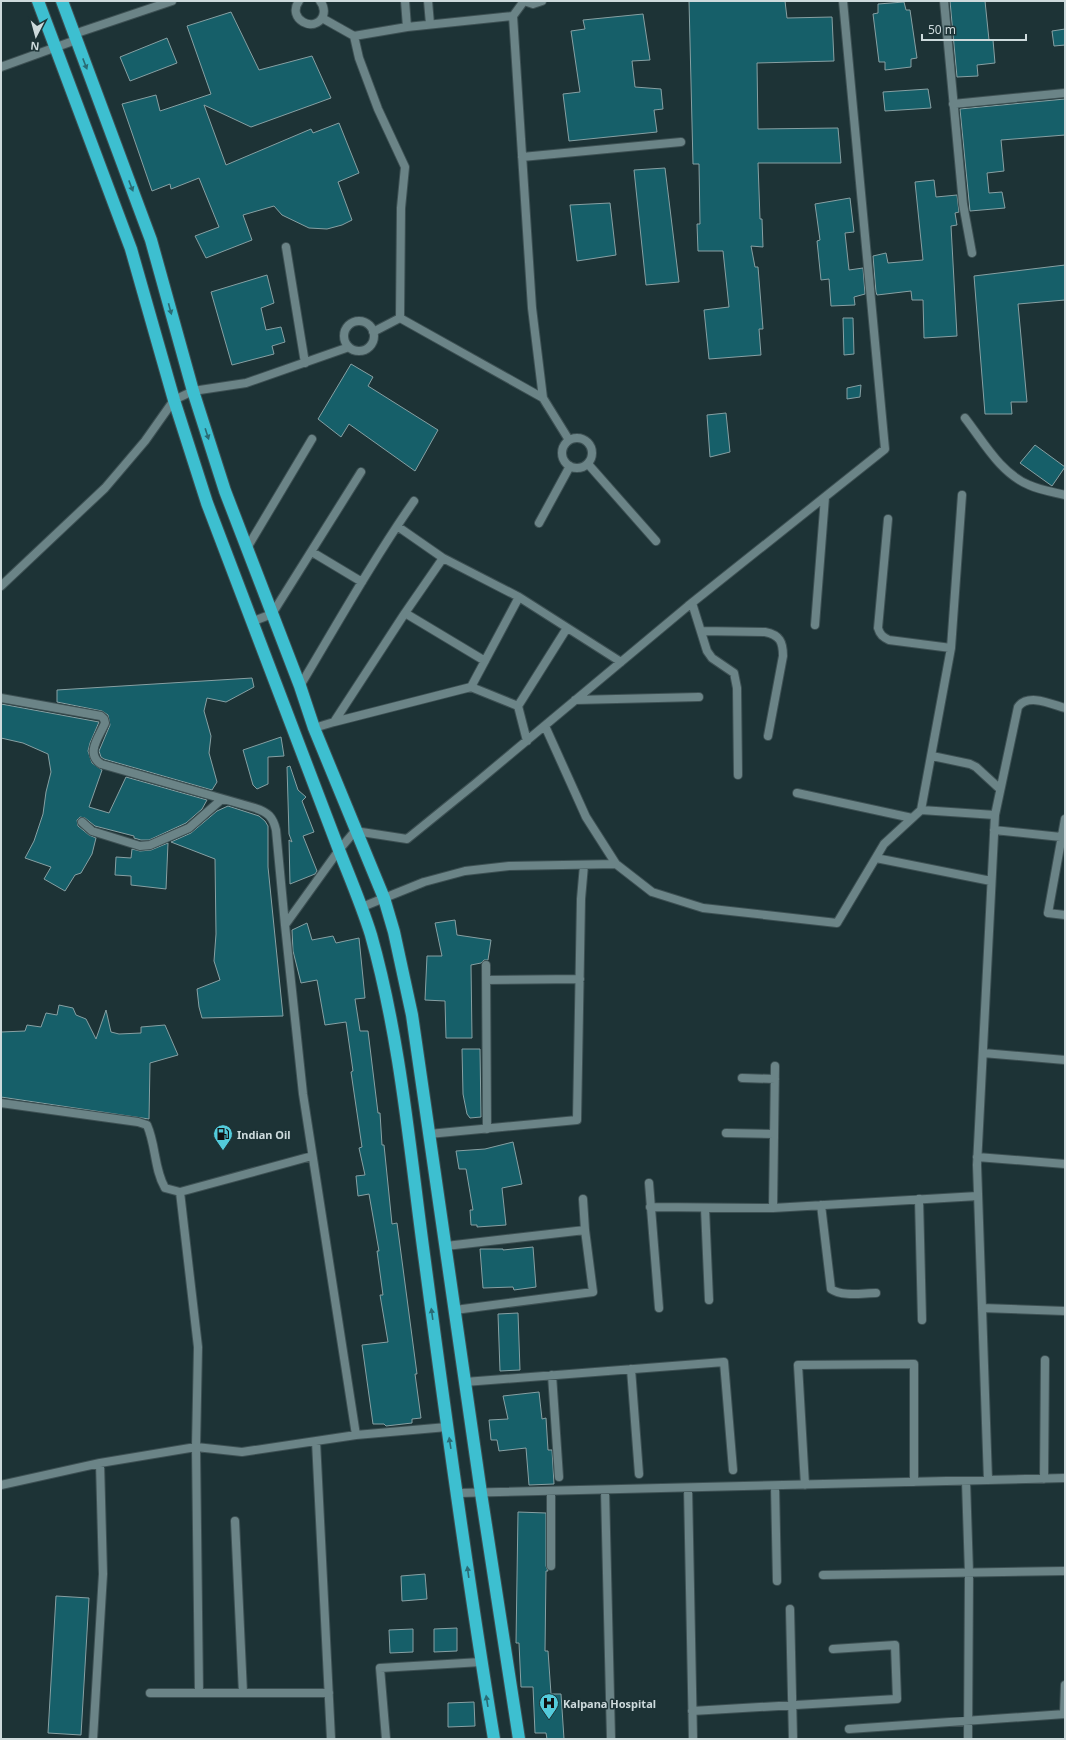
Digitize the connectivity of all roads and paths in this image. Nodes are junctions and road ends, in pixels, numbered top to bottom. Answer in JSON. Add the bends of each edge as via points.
{"nodes":[{"id":1,"x":38,"y":1,"type":"edge"},
{"id":2,"x":62,"y":1,"type":"edge"},
{"id":3,"x":172,"y":1,"type":"edge"},
{"id":4,"x":320,"y":1,"type":"edge"},
{"id":5,"x":405,"y":1,"type":"edge"},
{"id":6,"x":428,"y":1,"type":"edge"},
{"id":7,"x":524,"y":1,"type":"edge"},
{"id":8,"x":542,"y":1,"type":"edge"},
{"id":9,"x":843,"y":1,"type":"edge"},
{"id":10,"x":944,"y":1,"type":"edge"},
{"id":11,"x":296,"y":2,"type":"edge"},
{"id":12,"x":513,"y":16,"type":"junction"},
{"id":13,"x":322,"y":18,"type":"junction"},
{"id":14,"x":430,"y":24,"type":"junction"},
{"id":15,"x":407,"y":27,"type":"junction"},
{"id":16,"x":354,"y":36,"type":"junction"},
{"id":17,"x":75,"y":37,"type":"junction"},
{"id":18,"x":54,"y":48,"type":"junction"},
{"id":19,"x":1,"y":67,"type":"edge"},
{"id":20,"x":1065,"y":93,"type":"edge"},
{"id":21,"x":954,"y":104,"type":"junction"},
{"id":22,"x":681,"y":142,"type":"dead end"},
{"id":23,"x":522,"y":157,"type":"junction"},
{"id":24,"x":286,"y":247,"type":"dead end"},
{"id":25,"x":972,"y":253,"type":"dead end"},
{"id":26,"x":400,"y":318,"type":"junction"},
{"id":27,"x":373,"y":332,"type":"junction"},
{"id":28,"x":349,"y":347,"type":"junction"},
{"id":29,"x":305,"y":363,"type":"junction"},
{"id":30,"x":193,"y":392,"type":"junction"},
{"id":31,"x":543,"y":398,"type":"junction"},
{"id":32,"x":174,"y":400,"type":"junction"},
{"id":33,"x":965,"y":418,"type":"dead end"},
{"id":34,"x":312,"y":439,"type":"dead end"},
{"id":35,"x":569,"y":440,"type":"junction"},
{"id":36,"x":588,"y":464,"type":"junction"},
{"id":37,"x":570,"y":466,"type":"junction"},
{"id":38,"x":361,"y":472,"type":"dead end"},
{"id":39,"x":1065,"y":494,"type":"edge"},
{"id":40,"x":962,"y":495,"type":"dead end"},
{"id":41,"x":825,"y":497,"type":"junction"},
{"id":42,"x":414,"y":501,"type":"dead end"},
{"id":43,"x":888,"y":519,"type":"dead end"},
{"id":44,"x":539,"y":523,"type":"dead end"},
{"id":45,"x":397,"y":526,"type":"junction"},
{"id":46,"x":656,"y":541,"type":"dead end"},
{"id":47,"x":247,"y":548,"type":"junction"},
{"id":48,"x":312,"y":552,"type":"junction"},
{"id":49,"x":443,"y":558,"type":"junction"},
{"id":50,"x":362,"y":582,"type":"junction"},
{"id":51,"x":1,"y":586,"type":"edge"},
{"id":52,"x":519,"y":597,"type":"junction"},
{"id":53,"x":692,"y":603,"type":"junction"},
{"id":54,"x":405,"y":613,"type":"junction"},
{"id":55,"x":272,"y":614,"type":"junction"},
{"id":56,"x":251,"y":622,"type":"junction"},
{"id":57,"x":815,"y":625,"type":"dead end"},
{"id":58,"x":567,"y":628,"type":"junction"},
{"id":59,"x":701,"y":631,"type":"junction"},
{"id":60,"x":951,"y":648,"type":"junction"},
{"id":61,"x":485,"y":661,"type":"junction"},
{"id":62,"x":621,"y":662,"type":"junction"},
{"id":63,"x":300,"y":686,"type":"junction"},
{"id":64,"x":471,"y":687,"type":"junction"},
{"id":65,"x":699,"y":697,"type":"dead end"},
{"id":66,"x":1,"y":698,"type":"edge"},
{"id":67,"x":576,"y":700,"type":"junction"},
{"id":68,"x":518,"y":706,"type":"junction"},
{"id":69,"x":1065,"y":708,"type":"edge"},
{"id":70,"x":334,"y":722,"type":"junction"},
{"id":71,"x":545,"y":726,"type":"junction"},
{"id":72,"x":314,"y":728,"type":"junction"},
{"id":73,"x":768,"y":736,"type":"dead end"},
{"id":74,"x":527,"y":741,"type":"junction"},
{"id":75,"x":932,"y":756,"type":"junction"},
{"id":76,"x":738,"y":775,"type":"dead end"},
{"id":77,"x":1000,"y":790,"type":"junction"},
{"id":78,"x":797,"y":793,"type":"dead end"},
{"id":79,"x":222,"y":799,"type":"junction"},
{"id":80,"x":921,"y":810,"type":"junction"},
{"id":81,"x":995,"y":815,"type":"junction"},
{"id":82,"x":912,"y":818,"type":"junction"},
{"id":83,"x":1065,"y":819,"type":"edge"},
{"id":84,"x":82,"y":822,"type":"dead end"},
{"id":85,"x":355,"y":830,"type":"junction"},
{"id":86,"x":994,"y":830,"type":"junction"},
{"id":87,"x":1061,"y":837,"type":"junction"},
{"id":88,"x":338,"y":850,"type":"junction"},
{"id":89,"x":876,"y":858,"type":"junction"},
{"id":90,"x":616,"y":864,"type":"junction"},
{"id":91,"x":584,"y":865,"type":"junction"},
{"id":92,"x":991,"y":881,"type":"junction"},
{"id":93,"x":384,"y":898,"type":"junction"},
{"id":94,"x":362,"y":907,"type":"junction"},
{"id":95,"x":1065,"y":914,"type":"edge"},
{"id":96,"x":285,"y":926,"type":"junction"},
{"id":97,"x":486,"y":966,"type":"dead end"},
{"id":98,"x":580,"y":979,"type":"junction"},
{"id":99,"x":486,"y":980,"type":"junction"},
{"id":100,"x":982,"y":1053,"type":"junction"},
{"id":101,"x":1065,"y":1060,"type":"edge"},
{"id":102,"x":775,"y":1066,"type":"dead end"},
{"id":103,"x":742,"y":1078,"type":"dead end"},
{"id":104,"x":775,"y":1079,"type":"junction"},
{"id":105,"x":1,"y":1103,"type":"edge"},
{"id":106,"x":487,"y":1129,"type":"junction"},
{"id":107,"x":726,"y":1133,"type":"dead end"},
{"id":108,"x":430,"y":1134,"type":"junction"},
{"id":109,"x":774,"y":1134,"type":"junction"},
{"id":110,"x":312,"y":1156,"type":"junction"},
{"id":111,"x":977,"y":1157,"type":"junction"},
{"id":112,"x":1065,"y":1164,"type":"edge"},
{"id":113,"x":649,"y":1183,"type":"dead end"},
{"id":114,"x":180,"y":1192,"type":"junction"},
{"id":115,"x":978,"y":1196,"type":"junction"},
{"id":116,"x":583,"y":1199,"type":"dead end"},
{"id":117,"x":919,"y":1199,"type":"junction"},
{"id":118,"x":821,"y":1205,"type":"junction"},
{"id":119,"x":650,"y":1208,"type":"junction"},
{"id":120,"x":705,"y":1208,"type":"junction"},
{"id":121,"x":773,"y":1208,"type":"junction"},
{"id":122,"x":585,"y":1230,"type":"junction"},
{"id":123,"x":446,"y":1246,"type":"junction"},
{"id":124,"x":876,"y":1293,"type":"dead end"},
{"id":125,"x":708,"y":1300,"type":"dead end"},
{"id":126,"x":659,"y":1308,"type":"dead end"},
{"id":127,"x":982,"y":1308,"type":"junction"},
{"id":128,"x":455,"y":1310,"type":"junction"},
{"id":129,"x":1065,"y":1310,"type":"edge"},
{"id":130,"x":922,"y":1320,"type":"dead end"},
{"id":131,"x":1045,"y":1360,"type":"dead end"},
{"id":132,"x":631,"y":1369,"type":"junction"},
{"id":133,"x":552,"y":1375,"type":"junction"},
{"id":134,"x":465,"y":1382,"type":"junction"},
{"id":135,"x":447,"y":1427,"type":"junction"},
{"id":136,"x":356,"y":1435,"type":"junction"},
{"id":137,"x":316,"y":1441,"type":"junction"},
{"id":138,"x":196,"y":1447,"type":"junction"},
{"id":139,"x":100,"y":1463,"type":"junction"},
{"id":140,"x":733,"y":1470,"type":"dead end"},
{"id":141,"x":639,"y":1474,"type":"dead end"},
{"id":142,"x":559,"y":1477,"type":"dead end"},
{"id":143,"x":1065,"y":1478,"type":"edge"},
{"id":144,"x":1044,"y":1479,"type":"junction"},
{"id":145,"x":988,"y":1480,"type":"junction"},
{"id":146,"x":966,"y":1481,"type":"junction"},
{"id":147,"x":914,"y":1482,"type":"junction"},
{"id":148,"x":1,"y":1484,"type":"edge"},
{"id":149,"x":805,"y":1485,"type":"junction"},
{"id":150,"x":775,"y":1486,"type":"junction"},
{"id":151,"x":688,"y":1488,"type":"junction"},
{"id":152,"x":605,"y":1490,"type":"junction"},
{"id":153,"x":551,"y":1491,"type":"junction"},
{"id":154,"x":481,"y":1492,"type":"junction"},
{"id":155,"x":458,"y":1493,"type":"junction"},
{"id":156,"x":235,"y":1521,"type":"dead end"},
{"id":157,"x":551,"y":1566,"type":"dead end"},
{"id":158,"x":1065,"y":1571,"type":"edge"},
{"id":159,"x":969,"y":1573,"type":"junction"},
{"id":160,"x":823,"y":1574,"type":"dead end"},
{"id":161,"x":777,"y":1581,"type":"dead end"},
{"id":162,"x":790,"y":1609,"type":"dead end"},
{"id":163,"x":833,"y":1649,"type":"dead end"},
{"id":164,"x":481,"y":1662,"type":"junction"},
{"id":165,"x":1065,"y":1685,"type":"edge"},
{"id":166,"x":150,"y":1693,"type":"dead end"},
{"id":167,"x":199,"y":1693,"type":"junction"},
{"id":168,"x":243,"y":1693,"type":"junction"},
{"id":169,"x":329,"y":1693,"type":"junction"},
{"id":170,"x":793,"y":1704,"type":"junction"},
{"id":171,"x":692,"y":1711,"type":"junction"},
{"id":172,"x":1064,"y":1714,"type":"edge"},
{"id":173,"x":968,"y":1721,"type":"junction"},
{"id":174,"x":849,"y":1729,"type":"dead end"},
{"id":175,"x":93,"y":1739,"type":"edge"},
{"id":176,"x":331,"y":1739,"type":"edge"},
{"id":177,"x":386,"y":1739,"type":"edge"},
{"id":178,"x":494,"y":1739,"type":"edge"},
{"id":179,"x":519,"y":1739,"type":"edge"},
{"id":180,"x":610,"y":1739,"type":"edge"},
{"id":181,"x":693,"y":1739,"type":"edge"},
{"id":182,"x":793,"y":1739,"type":"edge"},
{"id":183,"x":968,"y":1739,"type":"edge"}],
"edges":[{"from":1,"to":18,"type":"highway"},
{"from":2,"to":17,"type":"highway"},
{"from":3,"to":17,"type":"street"},
{"from":4,"to":13,"type":"street","via":[[324,11]]},
{"from":5,"to":15,"type":"street"},
{"from":6,"to":14,"type":"street"},
{"from":7,"to":8,"type":"street","via":[[533,4]]},
{"from":7,"to":12,"type":"street"},
{"from":9,"to":41,"type":"street","via":[[885,449]]},
{"from":10,"to":21,"type":"street"},
{"from":11,"to":13,"type":"street","via":[[296,12],[300,21],[314,24]]},
{"from":12,"to":14,"type":"street"},
{"from":12,"to":23,"type":"street"},
{"from":13,"to":16,"type":"street"},
{"from":14,"to":15,"type":"street"},
{"from":15,"to":16,"type":"street"},
{"from":16,"to":26,"type":"street","via":[[378,109],[405,167],[401,208]]},
{"from":17,"to":18,"type":"street"},
{"from":17,"to":30,"type":"highway","one_way":true,"via":[[151,240]]},
{"from":18,"to":19,"type":"street"},
{"from":18,"to":32,"type":"highway","via":[[131,249]]},
{"from":20,"to":21,"type":"street"},
{"from":21,"to":25,"type":"street","via":[[963,204]]},
{"from":22,"to":23,"type":"street"},
{"from":23,"to":31,"type":"street","via":[[532,308]]},
{"from":24,"to":29,"type":"street"},
{"from":26,"to":27,"type":"street"},
{"from":26,"to":31,"type":"street"},
{"from":27,"to":28,"type":"street","via":[[372,342],[367,349],[358,351]]},
{"from":27,"to":28,"type":"street","via":[[371,327],[362,322],[352,323],[344,335]]},
{"from":28,"to":29,"type":"street"},
{"from":29,"to":30,"type":"street","via":[[246,383]]},
{"from":30,"to":32,"type":"street"},
{"from":30,"to":47,"type":"highway","one_way":true,"via":[[225,491]]},
{"from":31,"to":35,"type":"street"},
{"from":32,"to":51,"type":"street","via":[[145,441],[105,488]]},
{"from":32,"to":56,"type":"highway","via":[[207,503]]},
{"from":33,"to":39,"type":"street","via":[[1002,466],[1013,476],[1029,485]]},
{"from":34,"to":47,"type":"street"},
{"from":35,"to":36,"type":"street","via":[[579,438],[588,442],[593,455]]},
{"from":35,"to":37,"type":"street","via":[[562,453]]},
{"from":36,"to":37,"type":"street","via":[[580,468]]},
{"from":36,"to":46,"type":"street"},
{"from":37,"to":44,"type":"street"},
{"from":38,"to":48,"type":"street"},
{"from":40,"to":60,"type":"street"},
{"from":41,"to":53,"type":"street"},
{"from":41,"to":57,"type":"street"},
{"from":42,"to":45,"type":"street"},
{"from":43,"to":60,"type":"street","via":[[879,632],[883,638],[889,640]]},
{"from":45,"to":49,"type":"street"},
{"from":45,"to":50,"type":"street"},
{"from":47,"to":55,"type":"highway"},
{"from":48,"to":50,"type":"street"},
{"from":48,"to":55,"type":"street"},
{"from":49,"to":52,"type":"street"},
{"from":49,"to":54,"type":"street"},
{"from":50,"to":63,"type":"street"},
{"from":52,"to":58,"type":"street"},
{"from":52,"to":61,"type":"street"},
{"from":53,"to":59,"type":"street"},
{"from":53,"to":62,"type":"street"},
{"from":54,"to":61,"type":"street"},
{"from":54,"to":70,"type":"street"},
{"from":55,"to":56,"type":"street"},
{"from":55,"to":63,"type":"highway"},
{"from":56,"to":88,"type":"highway"},
{"from":58,"to":62,"type":"street"},
{"from":58,"to":68,"type":"street"},
{"from":59,"to":73,"type":"street","via":[[765,632],[781,639],[783,656]]},
{"from":59,"to":76,"type":"street","via":[[712,658],[734,673],[736,678]]},
{"from":60,"to":75,"type":"street"},
{"from":61,"to":64,"type":"street"},
{"from":62,"to":67,"type":"street"},
{"from":63,"to":72,"type":"highway"},
{"from":64,"to":68,"type":"street"},
{"from":64,"to":70,"type":"street"},
{"from":65,"to":67,"type":"street"},
{"from":66,"to":79,"type":"street","via":[[101,716],[104,723],[93,750],[95,761]]},
{"from":67,"to":71,"type":"street"},
{"from":68,"to":74,"type":"street"},
{"from":69,"to":77,"type":"street","via":[[1030,700],[1021,703]]},
{"from":70,"to":72,"type":"street"},
{"from":71,"to":74,"type":"street"},
{"from":71,"to":90,"type":"street","via":[[586,817]]},
{"from":72,"to":85,"type":"highway"},
{"from":74,"to":85,"type":"street","via":[[407,839]]},
{"from":75,"to":77,"type":"street","via":[[976,767]]},
{"from":75,"to":80,"type":"street"},
{"from":77,"to":81,"type":"street"},
{"from":78,"to":82,"type":"street"},
{"from":79,"to":84,"type":"street","via":[[189,828],[150,846],[140,846],[92,831]]},
{"from":79,"to":96,"type":"street","via":[[262,810],[273,820]]},
{"from":80,"to":81,"type":"street"},
{"from":80,"to":82,"type":"street"},
{"from":81,"to":86,"type":"street"},
{"from":82,"to":89,"type":"street","via":[[884,844]]},
{"from":83,"to":87,"type":"street"},
{"from":85,"to":88,"type":"street"},
{"from":85,"to":93,"type":"highway"},
{"from":86,"to":87,"type":"street"},
{"from":86,"to":92,"type":"street"},
{"from":87,"to":95,"type":"street","via":[[1048,913]]},
{"from":88,"to":94,"type":"highway"},
{"from":88,"to":96,"type":"street"},
{"from":89,"to":90,"type":"street","via":[[837,923],[703,908],[652,892]]},
{"from":89,"to":92,"type":"street"},
{"from":90,"to":91,"type":"street"},
{"from":91,"to":93,"type":"street","via":[[509,866],[464,871],[424,882]]},
{"from":91,"to":98,"type":"street"},
{"from":92,"to":100,"type":"street"},
{"from":93,"to":94,"type":"street"},
{"from":93,"to":108,"type":"highway","via":[[412,1015]]},
{"from":135,"to":94,"type":"highway","one_way":true,"via":[[400,1076],[390,1017]]},
{"from":96,"to":110,"type":"street"},
{"from":97,"to":99,"type":"street"},
{"from":98,"to":99,"type":"street"},
{"from":98,"to":106,"type":"street","via":[[577,1120]]},
{"from":99,"to":106,"type":"street"},
{"from":100,"to":101,"type":"street"},
{"from":100,"to":111,"type":"street"},
{"from":102,"to":104,"type":"street"},
{"from":103,"to":104,"type":"street"},
{"from":104,"to":109,"type":"street"},
{"from":105,"to":114,"type":"street","via":[[147,1125],[161,1181],[165,1188]]},
{"from":106,"to":108,"type":"street"},
{"from":107,"to":109,"type":"street"},
{"from":108,"to":123,"type":"highway"},
{"from":109,"to":121,"type":"street"},
{"from":110,"to":114,"type":"street"},
{"from":110,"to":136,"type":"street"},
{"from":111,"to":112,"type":"street"},
{"from":111,"to":115,"type":"street"},
{"from":113,"to":119,"type":"street"},
{"from":114,"to":138,"type":"street","via":[[198,1347]]},
{"from":115,"to":117,"type":"street"},
{"from":115,"to":127,"type":"street"},
{"from":116,"to":122,"type":"street"},
{"from":117,"to":118,"type":"street"},
{"from":117,"to":130,"type":"street"},
{"from":118,"to":121,"type":"street"},
{"from":118,"to":124,"type":"street","via":[[831,1289],[842,1293]]},
{"from":119,"to":120,"type":"street"},
{"from":119,"to":126,"type":"street"},
{"from":120,"to":121,"type":"street"},
{"from":120,"to":125,"type":"street"},
{"from":122,"to":123,"type":"street"},
{"from":122,"to":128,"type":"street","via":[[593,1292]]},
{"from":123,"to":128,"type":"highway"},
{"from":127,"to":129,"type":"street"},
{"from":127,"to":145,"type":"street"},
{"from":128,"to":134,"type":"highway"},
{"from":131,"to":144,"type":"street"},
{"from":132,"to":133,"type":"street"},
{"from":132,"to":140,"type":"street","via":[[724,1362]]},
{"from":132,"to":141,"type":"street"},
{"from":133,"to":134,"type":"street"},
{"from":133,"to":142,"type":"street"},
{"from":134,"to":154,"type":"highway"},
{"from":135,"to":136,"type":"street"},
{"from":155,"to":135,"type":"highway","one_way":true},
{"from":136,"to":137,"type":"street"},
{"from":137,"to":138,"type":"street","via":[[242,1452]]},
{"from":137,"to":169,"type":"street"},
{"from":138,"to":139,"type":"street"},
{"from":138,"to":167,"type":"street"},
{"from":139,"to":148,"type":"street"},
{"from":139,"to":175,"type":"street","via":[[103,1574]]},
{"from":143,"to":144,"type":"street"},
{"from":144,"to":145,"type":"street"},
{"from":145,"to":146,"type":"street"},
{"from":146,"to":147,"type":"street"},
{"from":146,"to":159,"type":"street"},
{"from":147,"to":149,"type":"street"},
{"from":147,"to":149,"type":"street","via":[[914,1364],[798,1365]]},
{"from":149,"to":150,"type":"street"},
{"from":150,"to":151,"type":"street"},
{"from":150,"to":161,"type":"street"},
{"from":151,"to":152,"type":"street"},
{"from":151,"to":171,"type":"street"},
{"from":152,"to":153,"type":"street"},
{"from":152,"to":180,"type":"street"},
{"from":153,"to":154,"type":"street"},
{"from":153,"to":157,"type":"street"},
{"from":154,"to":155,"type":"street"},
{"from":154,"to":179,"type":"highway"},
{"from":164,"to":155,"type":"highway","one_way":true},
{"from":156,"to":168,"type":"street"},
{"from":158,"to":159,"type":"street"},
{"from":159,"to":160,"type":"street"},
{"from":159,"to":173,"type":"street"},
{"from":162,"to":170,"type":"street"},
{"from":163,"to":170,"type":"street","via":[[895,1645],[897,1699]]},
{"from":164,"to":177,"type":"street","via":[[380,1668]]},
{"from":178,"to":164,"type":"highway","one_way":true},
{"from":165,"to":172,"type":"street"},
{"from":166,"to":167,"type":"street"},
{"from":167,"to":168,"type":"street"},
{"from":168,"to":169,"type":"street"},
{"from":169,"to":176,"type":"street"},
{"from":170,"to":171,"type":"street"},
{"from":170,"to":182,"type":"street"},
{"from":171,"to":181,"type":"street"},
{"from":172,"to":173,"type":"street"},
{"from":173,"to":174,"type":"street"},
{"from":173,"to":183,"type":"street"}]}
